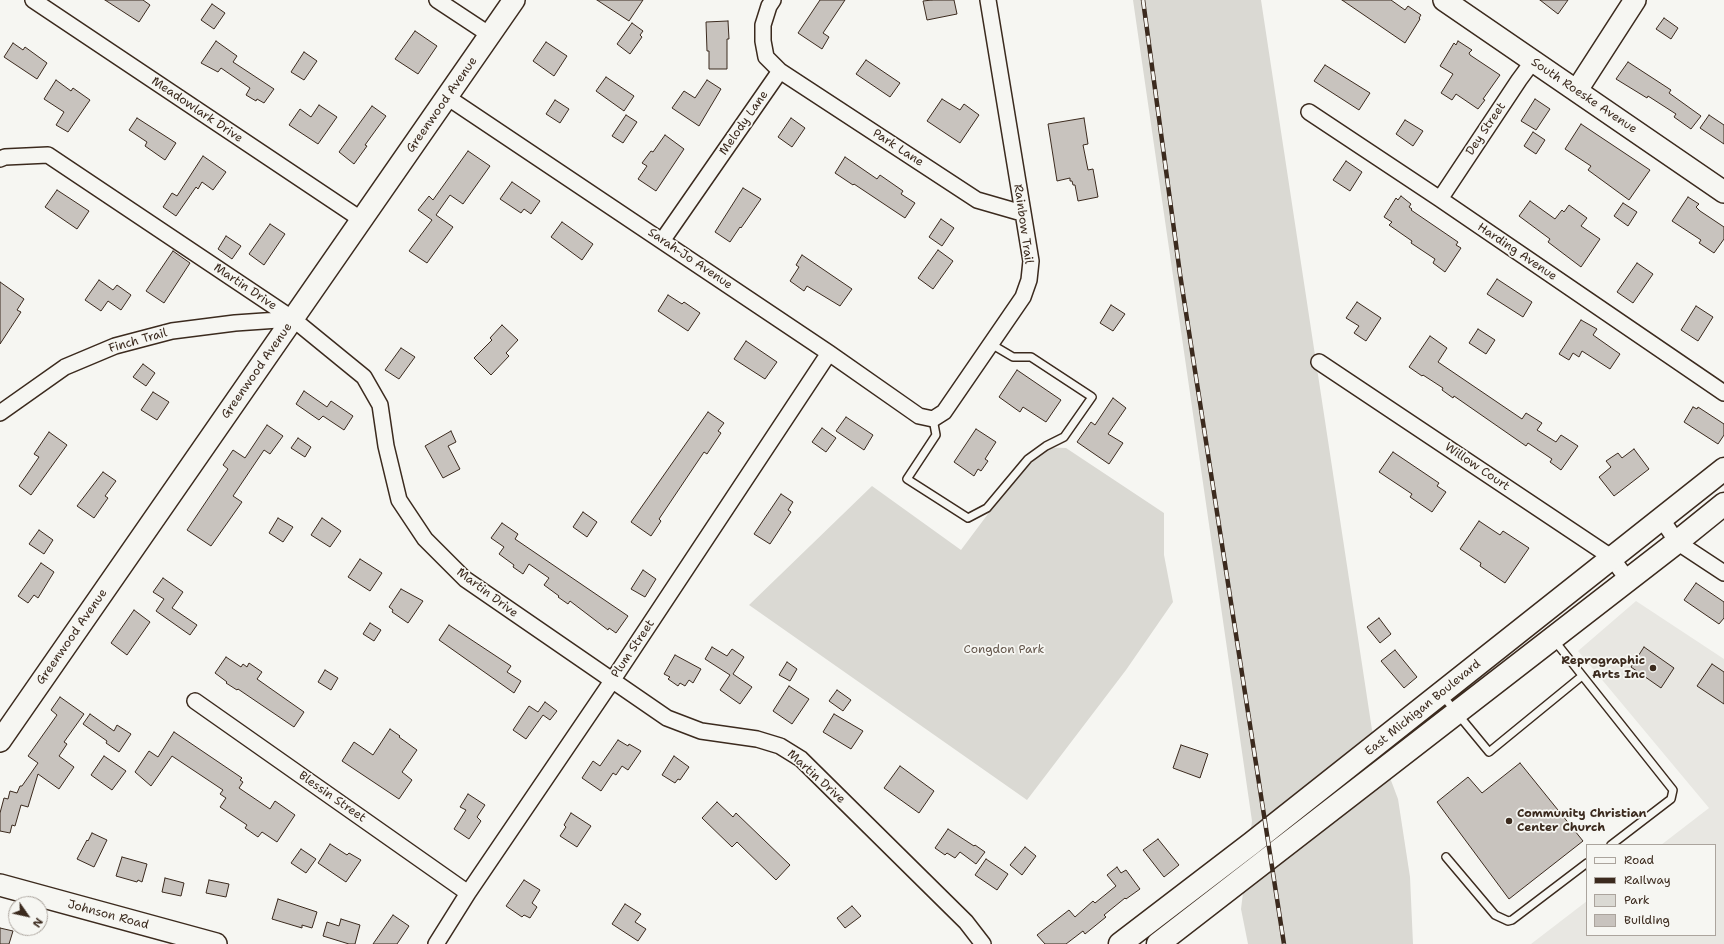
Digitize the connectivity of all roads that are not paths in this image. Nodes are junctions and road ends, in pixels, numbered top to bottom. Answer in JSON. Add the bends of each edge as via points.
{"nodes":[{"id":1,"x":33,"y":0,"type":"edge"},
{"id":2,"x":437,"y":0,"type":"edge"},
{"id":3,"x":514,"y":0,"type":"edge"},
{"id":4,"x":774,"y":0,"type":"edge"},
{"id":5,"x":988,"y":0,"type":"edge"},
{"id":6,"x":1444,"y":0,"type":"edge"},
{"id":7,"x":1635,"y":0,"type":"edge"},
{"id":8,"x":490,"y":35,"type":"junction"},
{"id":9,"x":1533,"y":61,"type":"junction"},
{"id":10,"x":780,"y":71,"type":"junction"},
{"id":11,"x":1577,"y":90,"type":"junction"},
{"id":12,"x":447,"y":97,"type":"junction"},
{"id":13,"x":1309,"y":112,"type":"dead end"},
{"id":14,"x":0,"y":159,"type":"edge"},
{"id":15,"x":1724,"y":192,"type":"edge"},
{"id":16,"x":1440,"y":199,"type":"junction"},
{"id":17,"x":1022,"y":213,"type":"junction"},
{"id":18,"x":362,"y":220,"type":"junction"},
{"id":19,"x":662,"y":241,"type":"junction"},
{"id":20,"x":293,"y":319,"type":"junction"},
{"id":21,"x":991,"y":344,"type":"junction"},
{"id":22,"x":829,"y":353,"type":"junction"},
{"id":23,"x":1319,"y":362,"type":"dead end"},
{"id":24,"x":1724,"y":393,"type":"edge"},
{"id":25,"x":0,"y":413,"type":"edge"},
{"id":26,"x":933,"y":419,"type":"junction"},
{"id":27,"x":1724,"y":469,"type":"edge"},
{"id":28,"x":1724,"y":504,"type":"edge"},
{"id":29,"x":1661,"y":518,"type":"junction"},
{"id":30,"x":1677,"y":542,"type":"junction"},
{"id":31,"x":1612,"y":557,"type":"junction"},
{"id":32,"x":1724,"y":573,"type":"edge"},
{"id":33,"x":1628,"y":580,"type":"junction"},
{"id":34,"x":1552,"y":639,"type":"junction"},
{"id":35,"x":1582,"y":676,"type":"junction"},
{"id":36,"x":612,"y":681,"type":"junction"},
{"id":37,"x":1441,"y":693,"type":"junction"},
{"id":38,"x":195,"y":701,"type":"dead end"},
{"id":39,"x":1456,"y":713,"type":"junction"},
{"id":40,"x":0,"y":741,"type":"edge"},
{"id":41,"x":1612,"y":844,"type":"edge"},
{"id":42,"x":1446,"y":857,"type":"dead end"},
{"id":43,"x":1586,"y":864,"type":"edge"},
{"id":44,"x":0,"y":886,"type":"edge"},
{"id":45,"x":468,"y":893,"type":"junction"},
{"id":46,"x":216,"y":944,"type":"edge"},
{"id":47,"x":436,"y":944,"type":"edge"},
{"id":48,"x":983,"y":944,"type":"edge"},
{"id":49,"x":1120,"y":944,"type":"edge"},
{"id":50,"x":1158,"y":944,"type":"edge"}],
"edges":[{"from":1,"to":18,"type":"street","name":"Meadowlark Drive"},
{"from":2,"to":8,"type":"street"},
{"from":3,"to":8,"type":"street","name":"Greenwood Avenue"},
{"from":4,"to":10,"type":"street","via":[[769,6],[763,25],[763,41],[766,57]]},
{"from":5,"to":17,"type":"street","name":"Rainbow Trail"},
{"from":6,"to":9,"type":"street","name":"South Roeske Avenue"},
{"from":7,"to":11,"type":"street"},
{"from":8,"to":12,"type":"street","name":"Greenwood Avenue"},
{"from":9,"to":11,"type":"street","name":"South Roeske Avenue"},
{"from":9,"to":16,"type":"street","name":"Dey Street"},
{"from":10,"to":17,"type":"street","name":"Park Lane","via":[[977,200]]},
{"from":10,"to":19,"type":"street","name":"Melody Lane"},
{"from":11,"to":15,"type":"street","name":"South Roeske Avenue"},
{"from":12,"to":18,"type":"street","name":"Greenwood Avenue"},
{"from":12,"to":19,"type":"street","name":"Sarah-Jo Avenue"},
{"from":13,"to":16,"type":"street","name":"Harding Avenue"},
{"from":14,"to":20,"type":"street","name":"Martin Drive","via":[[48,156]]},
{"from":16,"to":24,"type":"street","name":"Harding Avenue"},
{"from":17,"to":21,"type":"street","name":"Rainbow Trail","via":[[1031,261],[1029,280],[1023,297]]},
{"from":18,"to":20,"type":"street","name":"Greenwood Avenue"},
{"from":19,"to":22,"type":"street","name":"Sarah-Jo Avenue"},
{"from":20,"to":25,"type":"street","name":"Finch Trail","via":[[172,331],[115,346],[65,367]]},
{"from":20,"to":36,"type":"street","name":"Martin Drive","via":[[364,377],[380,405],[386,446],[399,500],[425,539],[465,579]]},
{"from":20,"to":40,"type":"street","name":"Greenwood Avenue"},
{"from":21,"to":26,"type":"street","name":"Rainbow Trail","via":[[944,412]]},
{"from":21,"to":26,"type":"lane","via":[[1013,357],[1031,357],[1092,397],[1064,437],[1028,459],[987,508],[968,518],[907,479],[936,435]]},
{"from":22,"to":26,"type":"street","name":"Sarah-Jo Avenue","via":[[919,416]]},
{"from":22,"to":36,"type":"street","name":"Plum Street"},
{"from":23,"to":31,"type":"street","name":"Willow Court"},
{"from":27,"to":29,"type":"main road","name":"East Michigan Boulevard"},
{"from":28,"to":30,"type":"main road","name":"East Michigan Boulevard"},
{"from":29,"to":30,"type":"street"},
{"from":29,"to":31,"type":"main road","name":"East Michigan Boulevard"},
{"from":30,"to":32,"type":"street"},
{"from":30,"to":33,"type":"main road","name":"East Michigan Boulevard"},
{"from":31,"to":33,"type":"street","name":"Willow Court"},
{"from":31,"to":37,"type":"main road","name":"East Michigan Boulevard"},
{"from":33,"to":34,"type":"main road","name":"East Michigan Boulevard"},
{"from":34,"to":35,"type":"lane"},
{"from":34,"to":39,"type":"main road","name":"East Michigan Boulevard"},
{"from":35,"to":39,"type":"lane","via":[[1489,752]]},
{"from":35,"to":41,"type":"lane","via":[[1673,790],[1670,799]]},
{"from":36,"to":45,"type":"street","name":"Plum Street"},
{"from":36,"to":48,"type":"street","name":"Martin Drive","via":[[667,718],[701,731],[757,739],[780,746],[800,759],[966,922]]},
{"from":37,"to":39,"type":"lane"},
{"from":37,"to":49,"type":"main road","name":"East Michigan Boulevard"},
{"from":38,"to":45,"type":"street","name":"Blessin Street"},
{"from":39,"to":50,"type":"main road","name":"East Michigan Boulevard"},
{"from":42,"to":43,"type":"lane","via":[[1495,915],[1508,921]]},
{"from":44,"to":46,"type":"street","name":"Johnson Road"},
{"from":45,"to":47,"type":"street","name":"Plum Street"}]}
